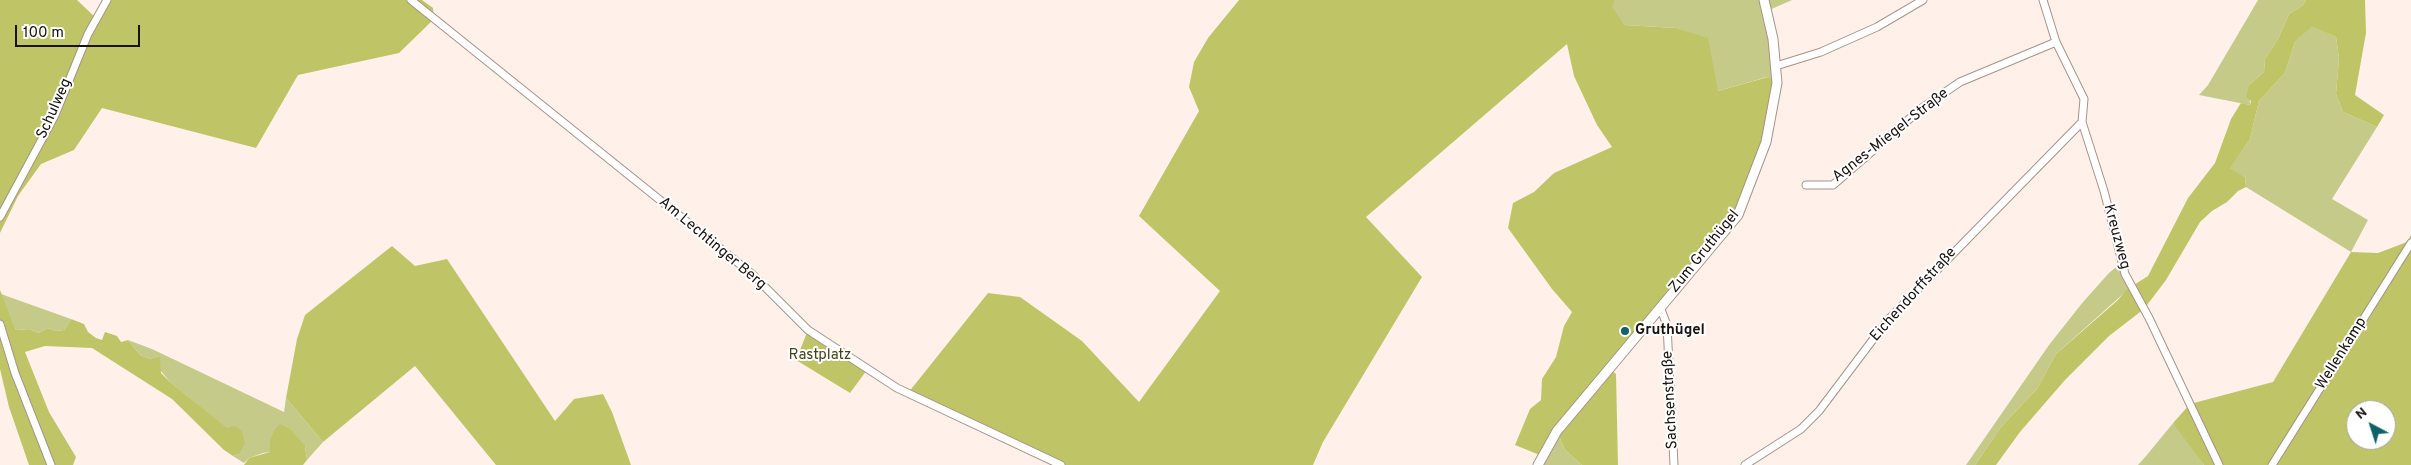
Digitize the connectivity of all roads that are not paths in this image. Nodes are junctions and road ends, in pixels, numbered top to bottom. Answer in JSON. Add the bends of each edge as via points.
{"nodes":[{"id":1,"x":107,"y":0,"type":"edge"},
{"id":2,"x":411,"y":0,"type":"edge"},
{"id":3,"x":1764,"y":0,"type":"edge"},
{"id":4,"x":1923,"y":0,"type":"edge"},
{"id":5,"x":2043,"y":0,"type":"edge"},
{"id":6,"x":2056,"y":42,"type":"junction"},
{"id":7,"x":1776,"y":66,"type":"junction"},
{"id":8,"x":2082,"y":122,"type":"junction"},
{"id":9,"x":1806,"y":185,"type":"dead end"},
{"id":10,"x":0,"y":217,"type":"edge"},
{"id":11,"x":2411,"y":243,"type":"edge"},
{"id":12,"x":1660,"y":307,"type":"junction"},
{"id":13,"x":0,"y":324,"type":"edge"},
{"id":14,"x":51,"y":465,"type":"edge"},
{"id":15,"x":1061,"y":465,"type":"edge"},
{"id":16,"x":1538,"y":465,"type":"edge"},
{"id":17,"x":1674,"y":465,"type":"edge"},
{"id":18,"x":1745,"y":465,"type":"edge"},
{"id":19,"x":2219,"y":465,"type":"edge"},
{"id":20,"x":2272,"y":465,"type":"edge"}],
"edges":[{"from":1,"to":10,"type":"street","name":"Schulweg","via":[[85,42],[55,115]]},
{"from":2,"to":15,"type":"street","name":"Am Lechtinger Berg","via":[[752,274],[808,330],[897,388]]},
{"from":3,"to":7,"type":"street","name":"Zum Gruthügel"},
{"from":4,"to":7,"type":"street","via":[[1877,27],[1821,52]]},
{"from":5,"to":6,"type":"street","name":"Kreuzweg"},
{"from":6,"to":8,"type":"street","name":"Kreuzweg","via":[[2084,100]]},
{"from":6,"to":9,"type":"street","name":"Agnes-Miegel-Straße","via":[[1960,82],[1922,108],[1833,185]]},
{"from":7,"to":12,"type":"street","name":"Zum Gruthügel","via":[[1777,83],[1766,142],[1738,215]]},
{"from":8,"to":18,"type":"street","name":"Eichendorffstraße","via":[[1887,321],[1819,411],[1801,429]]},
{"from":8,"to":19,"type":"street","name":"Kreuzweg","via":[[2125,274]]},
{"from":11,"to":20,"type":"street","name":"Wellenkamp"},
{"from":12,"to":16,"type":"street","name":"Zum Gruthügel","via":[[1557,431]]},
{"from":12,"to":17,"type":"street","name":"Sachsenstraße","via":[[1667,325]]},
{"from":13,"to":14,"type":"street","via":[[15,374]]}]}
